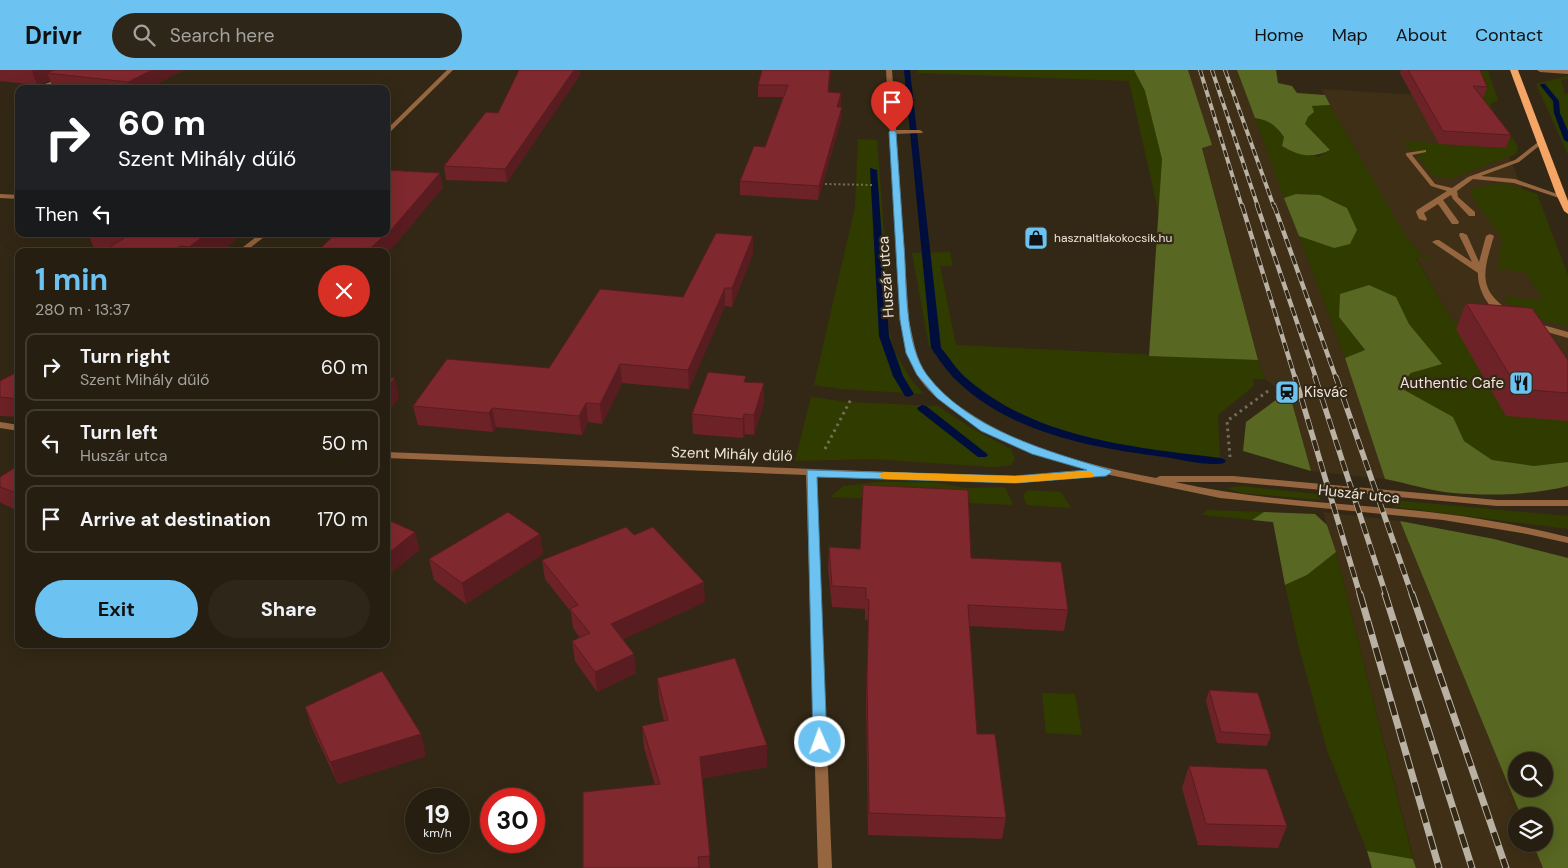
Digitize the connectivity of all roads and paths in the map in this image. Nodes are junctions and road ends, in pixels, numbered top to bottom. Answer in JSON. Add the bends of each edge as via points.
{"nodes":[{"id":1,"x":450,"y":70,"type":"edge"},
{"id":2,"x":889,"y":70,"type":"edge"},
{"id":3,"x":1514,"y":70,"type":"edge"},
{"id":4,"x":1540,"y":70,"type":"edge"},
{"id":5,"x":1568,"y":72,"type":"edge"},
{"id":6,"x":73,"y":76,"type":"edge"},
{"id":7,"x":46,"y":85,"type":"edge"},
{"id":8,"x":390,"y":130,"type":"edge"},
{"id":9,"x":892,"y":132,"type":"junction"},
{"id":10,"x":920,"y":132,"type":"dead end"},
{"id":11,"x":1542,"y":142,"type":"junction"},
{"id":12,"x":1424,"y":151,"type":"dead end"},
{"id":13,"x":1470,"y":178,"type":"junction"},
{"id":14,"x":825,"y":184,"type":"edge"},
{"id":15,"x":866,"y":185,"type":"dead end"},
{"id":16,"x":1453,"y":190,"type":"junction"},
{"id":17,"x":0,"y":196,"type":"edge"},
{"id":18,"x":15,"y":197,"type":"edge"},
{"id":19,"x":1561,"y":198,"type":"junction"},
{"id":20,"x":1439,"y":200,"type":"junction"},
{"id":21,"x":1568,"y":211,"type":"edge"},
{"id":22,"x":1472,"y":214,"type":"dead end"},
{"id":23,"x":1423,"y":219,"type":"dead end"},
{"id":24,"x":1455,"y":222,"type":"dead end"},
{"id":25,"x":1463,"y":235,"type":"dead end"},
{"id":26,"x":1490,"y":236,"type":"dead end"},
{"id":27,"x":260,"y":237,"type":"edge"},
{"id":28,"x":1436,"y":242,"type":"dead end"},
{"id":29,"x":246,"y":248,"type":"edge"},
{"id":30,"x":1480,"y":272,"type":"junction"},
{"id":31,"x":1517,"y":318,"type":"edge"},
{"id":32,"x":1526,"y":323,"type":"edge"},
{"id":33,"x":1568,"y":335,"type":"edge"},
{"id":34,"x":1268,"y":391,"type":"dead end"},
{"id":35,"x":851,"y":399,"type":"dead end"},
{"id":36,"x":0,"y":425,"type":"edge"},
{"id":37,"x":15,"y":427,"type":"edge"},
{"id":38,"x":826,"y":448,"type":"dead end"},
{"id":39,"x":390,"y":454,"type":"edge"},
{"id":40,"x":1230,"y":462,"type":"dead end"},
{"id":41,"x":1106,"y":472,"type":"junction"},
{"id":42,"x":811,"y":473,"type":"junction"},
{"id":43,"x":1147,"y":479,"type":"junction"},
{"id":44,"x":1568,"y":503,"type":"edge"},
{"id":45,"x":1568,"y":540,"type":"edge"},
{"id":46,"x":826,"y":868,"type":"edge"}],
"edges":[{"from":1,"to":8,"type":"street"},
{"from":2,"to":9,"type":"street","name":"Huszár utca"},
{"from":3,"to":11,"type":"main road"},
{"from":4,"to":5,"type":"street"},
{"from":6,"to":7,"type":"street"},
{"from":9,"to":10,"type":"street"},
{"from":9,"to":41,"type":"street","name":"Huszár utca","via":[[904,320],[911,353],[922,375],[940,396],[985,428],[1036,452]]},
{"from":11,"to":13,"type":"street","via":[[1517,161]]},
{"from":11,"to":19,"type":"main road"},
{"from":12,"to":16,"type":"street","via":[[1408,154],[1432,185]]},
{"from":13,"to":16,"type":"street"},
{"from":13,"to":19,"type":"street","via":[[1514,181]]},
{"from":14,"to":15,"type":"path"},
{"from":16,"to":20,"type":"street"},
{"from":16,"to":22,"type":"street","via":[[1455,198]]},
{"from":17,"to":18,"type":"street"},
{"from":19,"to":21,"type":"main road"},
{"from":20,"to":23,"type":"street","via":[[1420,212]]},
{"from":20,"to":24,"type":"street"},
{"from":25,"to":30,"type":"street"},
{"from":26,"to":30,"type":"street"},
{"from":27,"to":29,"type":"street"},
{"from":28,"to":30,"type":"street"},
{"from":30,"to":31,"type":"street","via":[[1486,296],[1501,310]]},
{"from":32,"to":33,"type":"street"},
{"from":34,"to":40,"type":"path","via":[[1227,421]]},
{"from":35,"to":38,"type":"path"},
{"from":36,"to":37,"type":"street"},
{"from":39,"to":42,"type":"street","name":"Szent Mihály dűlő"},
{"from":41,"to":42,"type":"street","name":"Szent Mihály dűlő","via":[[1015,480]]},
{"from":41,"to":43,"type":"street","name":"Huszár utca"},
{"from":42,"to":46,"type":"street"},
{"from":43,"to":44,"type":"street","name":"Huszár utca","via":[[1234,479],[1496,503]]},
{"from":43,"to":45,"type":"street","name":"Huszár utca","via":[[1203,493],[1473,522]]}]}
